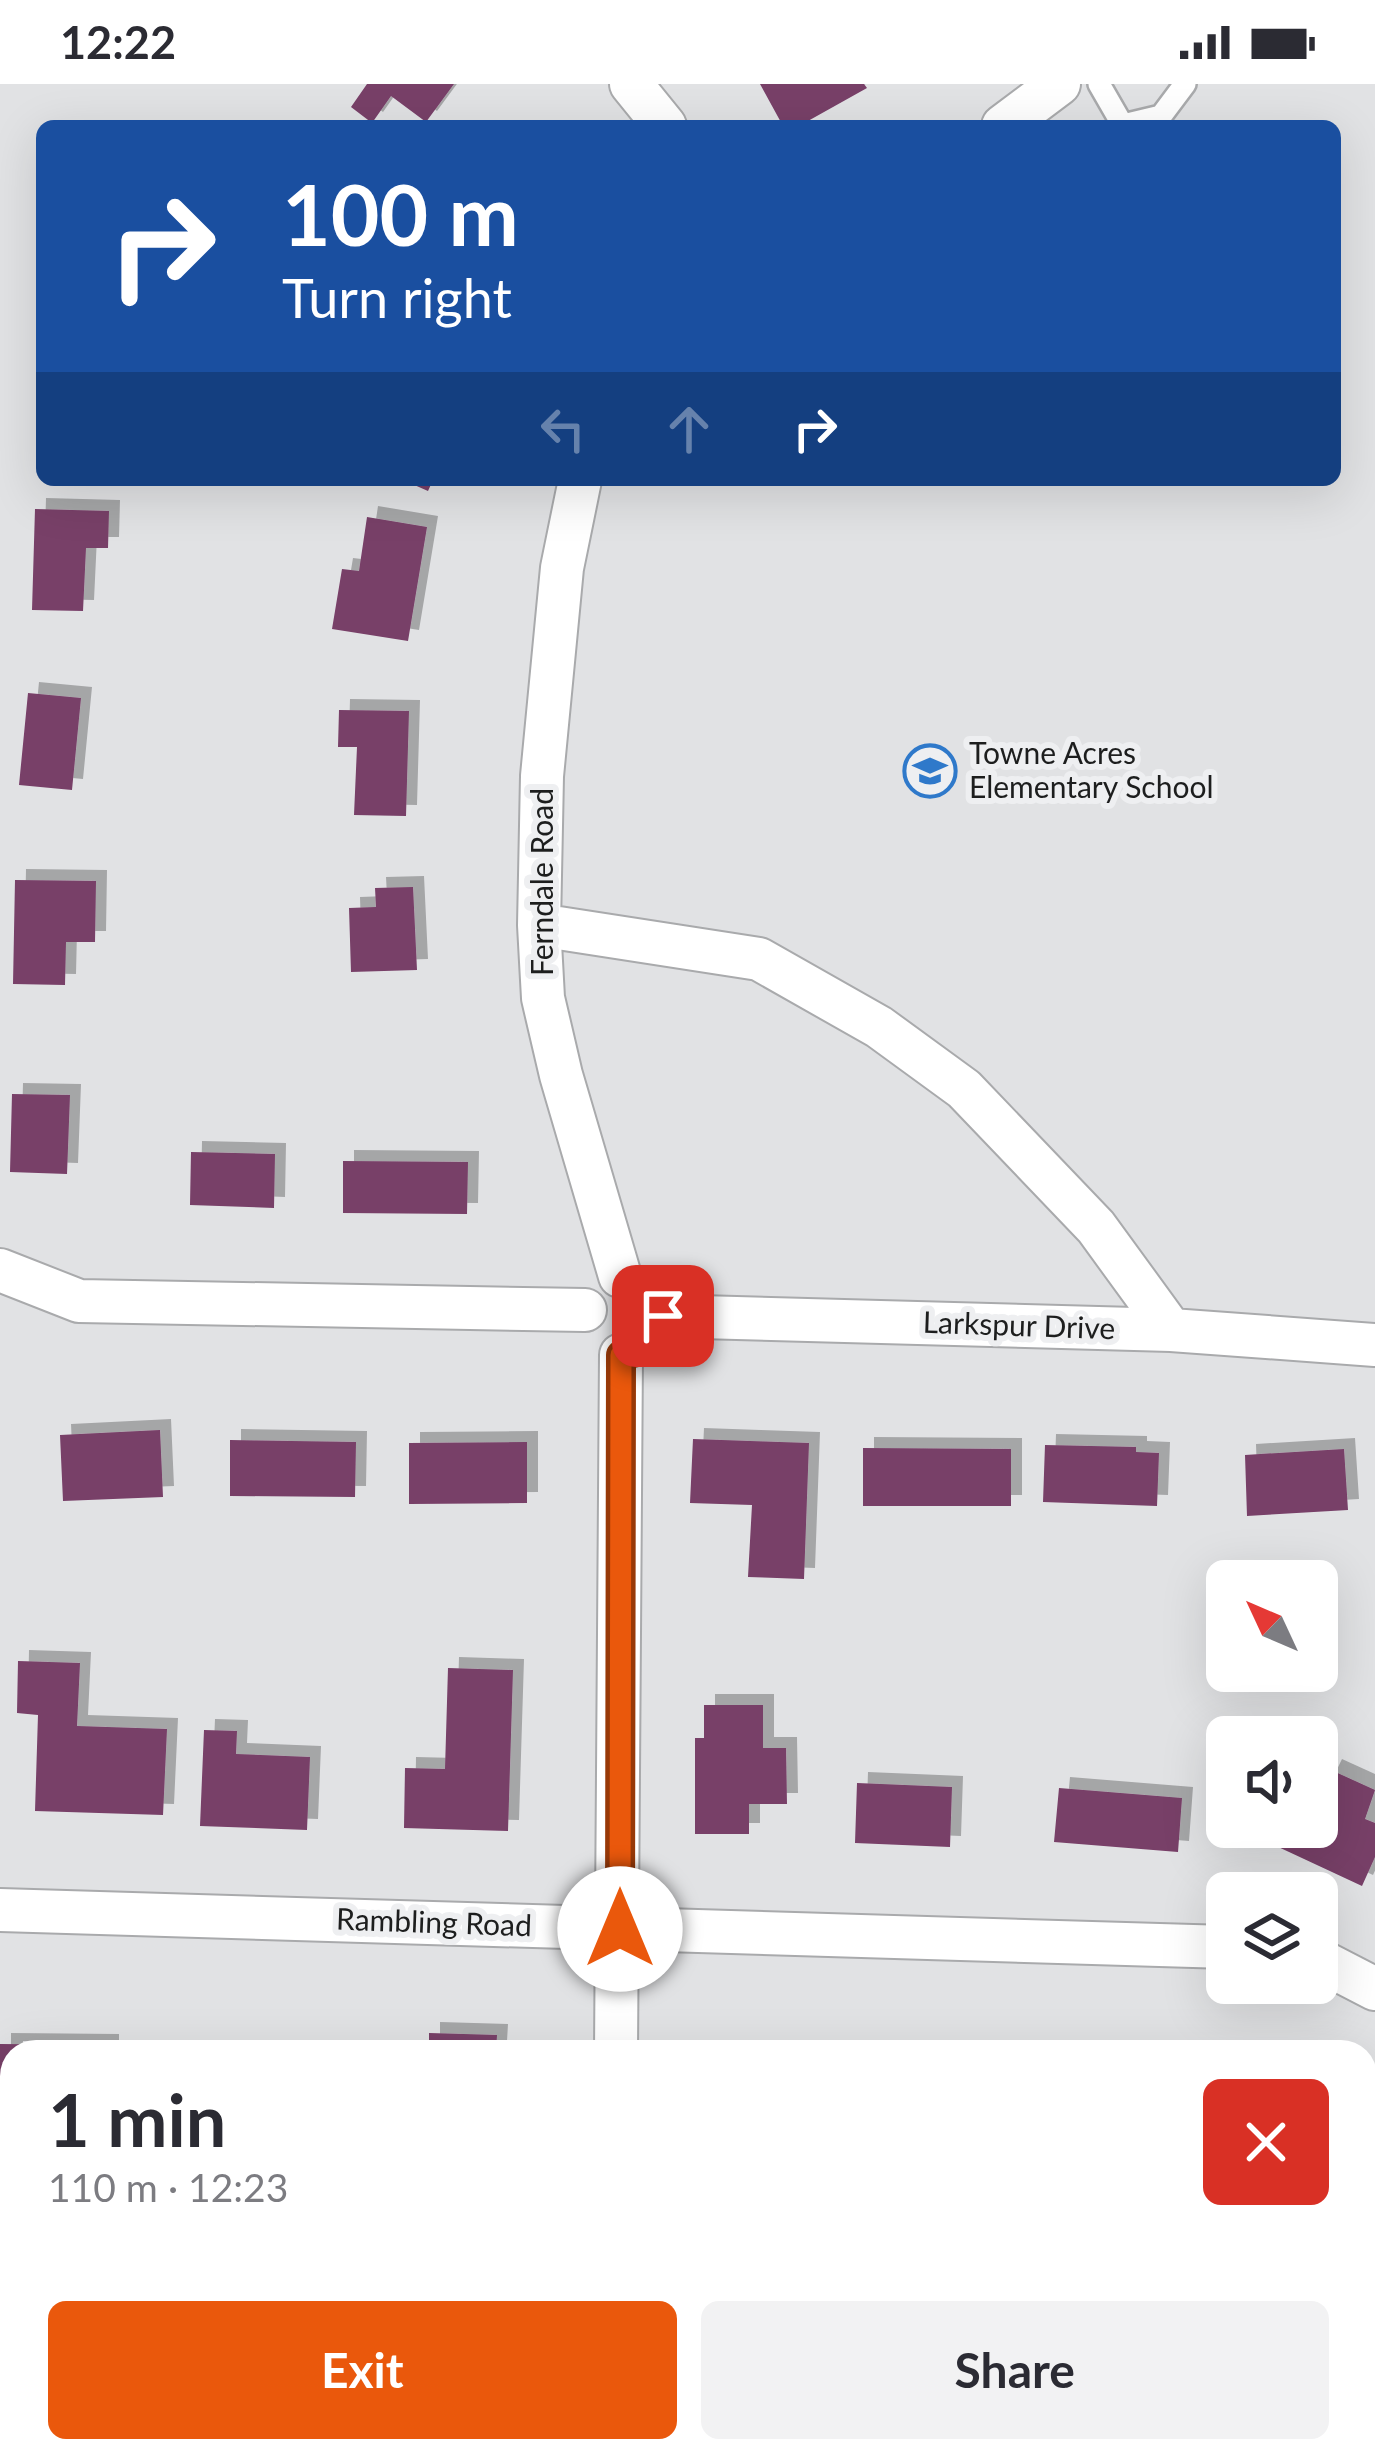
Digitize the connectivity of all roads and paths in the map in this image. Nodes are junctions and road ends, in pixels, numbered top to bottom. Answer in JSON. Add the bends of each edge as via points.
{"nodes":[{"id":1,"x":632,"y":84,"type":"edge"},
{"id":2,"x":1059,"y":84,"type":"edge"},
{"id":3,"x":1099,"y":84,"type":"edge"},
{"id":4,"x":1185,"y":84,"type":"edge"},
{"id":5,"x":660,"y":120,"type":"edge"},
{"id":6,"x":1011,"y":120,"type":"edge"},
{"id":7,"x":1118,"y":120,"type":"edge"},
{"id":8,"x":1143,"y":120,"type":"edge"},
{"id":9,"x":579,"y":486,"type":"edge"},
{"id":10,"x":539,"y":925,"type":"junction"},
{"id":11,"x":0,"y":1270,"type":"edge"},
{"id":12,"x":620,"y":1276,"type":"junction"},
{"id":13,"x":585,"y":1310,"type":"junction"},
{"id":14,"x":663,"y":1316,"type":"junction"},
{"id":15,"x":1171,"y":1330,"type":"junction"},
{"id":16,"x":1375,"y":1345,"type":"edge"},
{"id":17,"x":621,"y":1355,"type":"junction"},
{"id":18,"x":0,"y":1910,"type":"edge"},
{"id":19,"x":620,"y":1929,"type":"junction"},
{"id":20,"x":1206,"y":1946,"type":"edge"},
{"id":21,"x":1338,"y":1970,"type":"edge"},
{"id":22,"x":1375,"y":1989,"type":"edge"},
{"id":23,"x":616,"y":2040,"type":"edge"}],
"edges":[{"from":1,"to":5,"type":"street"},
{"from":2,"to":6,"type":"street"},
{"from":3,"to":7,"type":"lane"},
{"from":4,"to":8,"type":"lane","via":[[1161,116]]},
{"from":9,"to":10,"type":"street","name":"Ferndale Road","via":[[562,568],[542,776]]},
{"from":10,"to":12,"type":"street","name":"Ferndale Road","via":[[543,998]]},
{"from":10,"to":15,"type":"street","via":[[759,959],[879,1027],[964,1089],[1096,1227]]},
{"from":11,"to":13,"type":"street","via":[[79,1301]]},
{"from":12,"to":13,"type":"street","via":[[596,1287]]},
{"from":12,"to":14,"type":"street","via":[[646,1282]]},
{"from":13,"to":17,"type":"street","via":[[590,1336]]},
{"from":14,"to":15,"type":"street","name":"Larkspur Drive"},
{"from":14,"to":17,"type":"street","via":[[646,1348]]},
{"from":15,"to":16,"type":"street","name":"Larkspur Drive"},
{"from":17,"to":19,"type":"street"},
{"from":18,"to":19,"type":"street","name":"Rambling Road"},
{"from":19,"to":20,"type":"street","name":"Rambling Road"},
{"from":19,"to":23,"type":"street"},
{"from":21,"to":22,"type":"street"}]}
